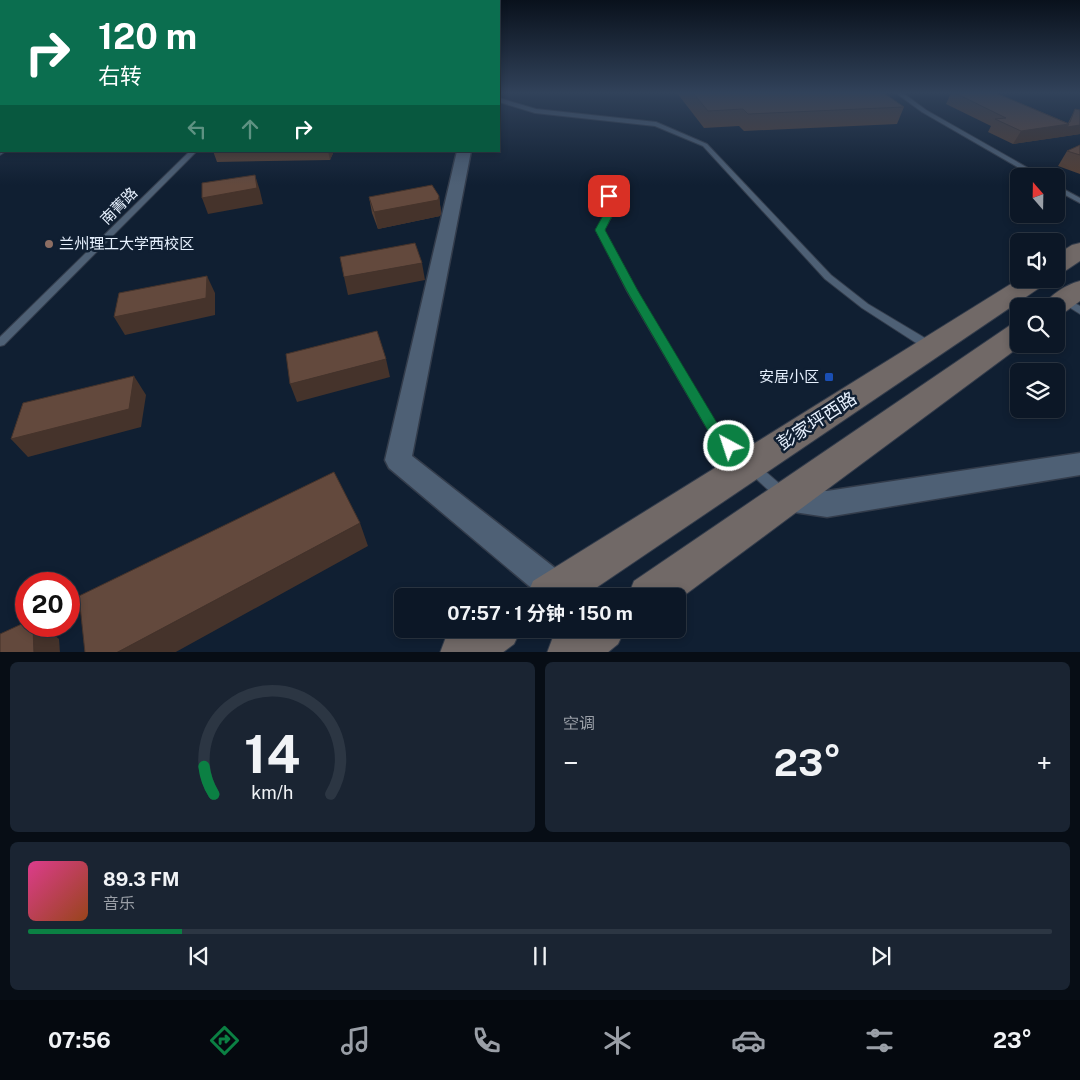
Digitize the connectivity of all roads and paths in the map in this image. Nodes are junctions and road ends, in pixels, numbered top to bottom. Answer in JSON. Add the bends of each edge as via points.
{"nodes":[{"id":1,"x":651,"y":123,"type":"edge"},
{"id":2,"x":946,"y":123,"type":"edge"},
{"id":3,"x":193,"y":152,"type":"edge"},
{"id":4,"x":464,"y":152,"type":"edge"},
{"id":5,"x":1024,"y":168,"type":"edge"},
{"id":6,"x":608,"y":181,"type":"dead end"},
{"id":7,"x":1065,"y":192,"type":"edge"},
{"id":8,"x":1080,"y":201,"type":"edge"},
{"id":9,"x":1080,"y":250,"type":"edge"},
{"id":10,"x":1065,"y":260,"type":"edge"},
{"id":11,"x":1022,"y":288,"type":"edge"},
{"id":12,"x":1010,"y":339,"type":"edge"},
{"id":13,"x":0,"y":343,"type":"edge"},
{"id":14,"x":931,"y":347,"type":"junction"},
{"id":15,"x":1080,"y":464,"type":"edge"},
{"id":16,"x":749,"y":465,"type":"junction"},
{"id":17,"x":788,"y":499,"type":"junction"},
{"id":18,"x":547,"y":588,"type":"edge"},
{"id":19,"x":561,"y":588,"type":"edge"},
{"id":20,"x":660,"y":588,"type":"edge"},
{"id":21,"x":485,"y":638,"type":"edge"},
{"id":22,"x":590,"y":638,"type":"edge"},
{"id":23,"x":462,"y":652,"type":"edge"},
{"id":24,"x":569,"y":652,"type":"edge"}],
"edges":[{"from":1,"to":14,"type":"lane","via":[[705,145],[828,277],[865,306]]},
{"from":2,"to":5,"type":"lane"},
{"from":3,"to":13,"type":"lane","name":"南菁路"},
{"from":4,"to":18,"type":"street","via":[[398,460]]},
{"from":6,"to":16,"type":"lane","via":[[610,212],[600,230],[718,437]]},
{"from":7,"to":8,"type":"lane"},
{"from":9,"to":10,"type":"main road"},
{"from":11,"to":14,"type":"main road","name":"彭家坪西路"},
{"from":12,"to":17,"type":"main road"},
{"from":14,"to":16,"type":"main road","name":"彭家坪西路"},
{"from":15,"to":17,"type":"street","via":[[827,504]]},
{"from":16,"to":17,"type":"lane"},
{"from":16,"to":19,"type":"main road","name":"彭家坪西路"},
{"from":17,"to":20,"type":"main road"},
{"from":21,"to":23,"type":"main road"},
{"from":22,"to":24,"type":"main road"}]}
